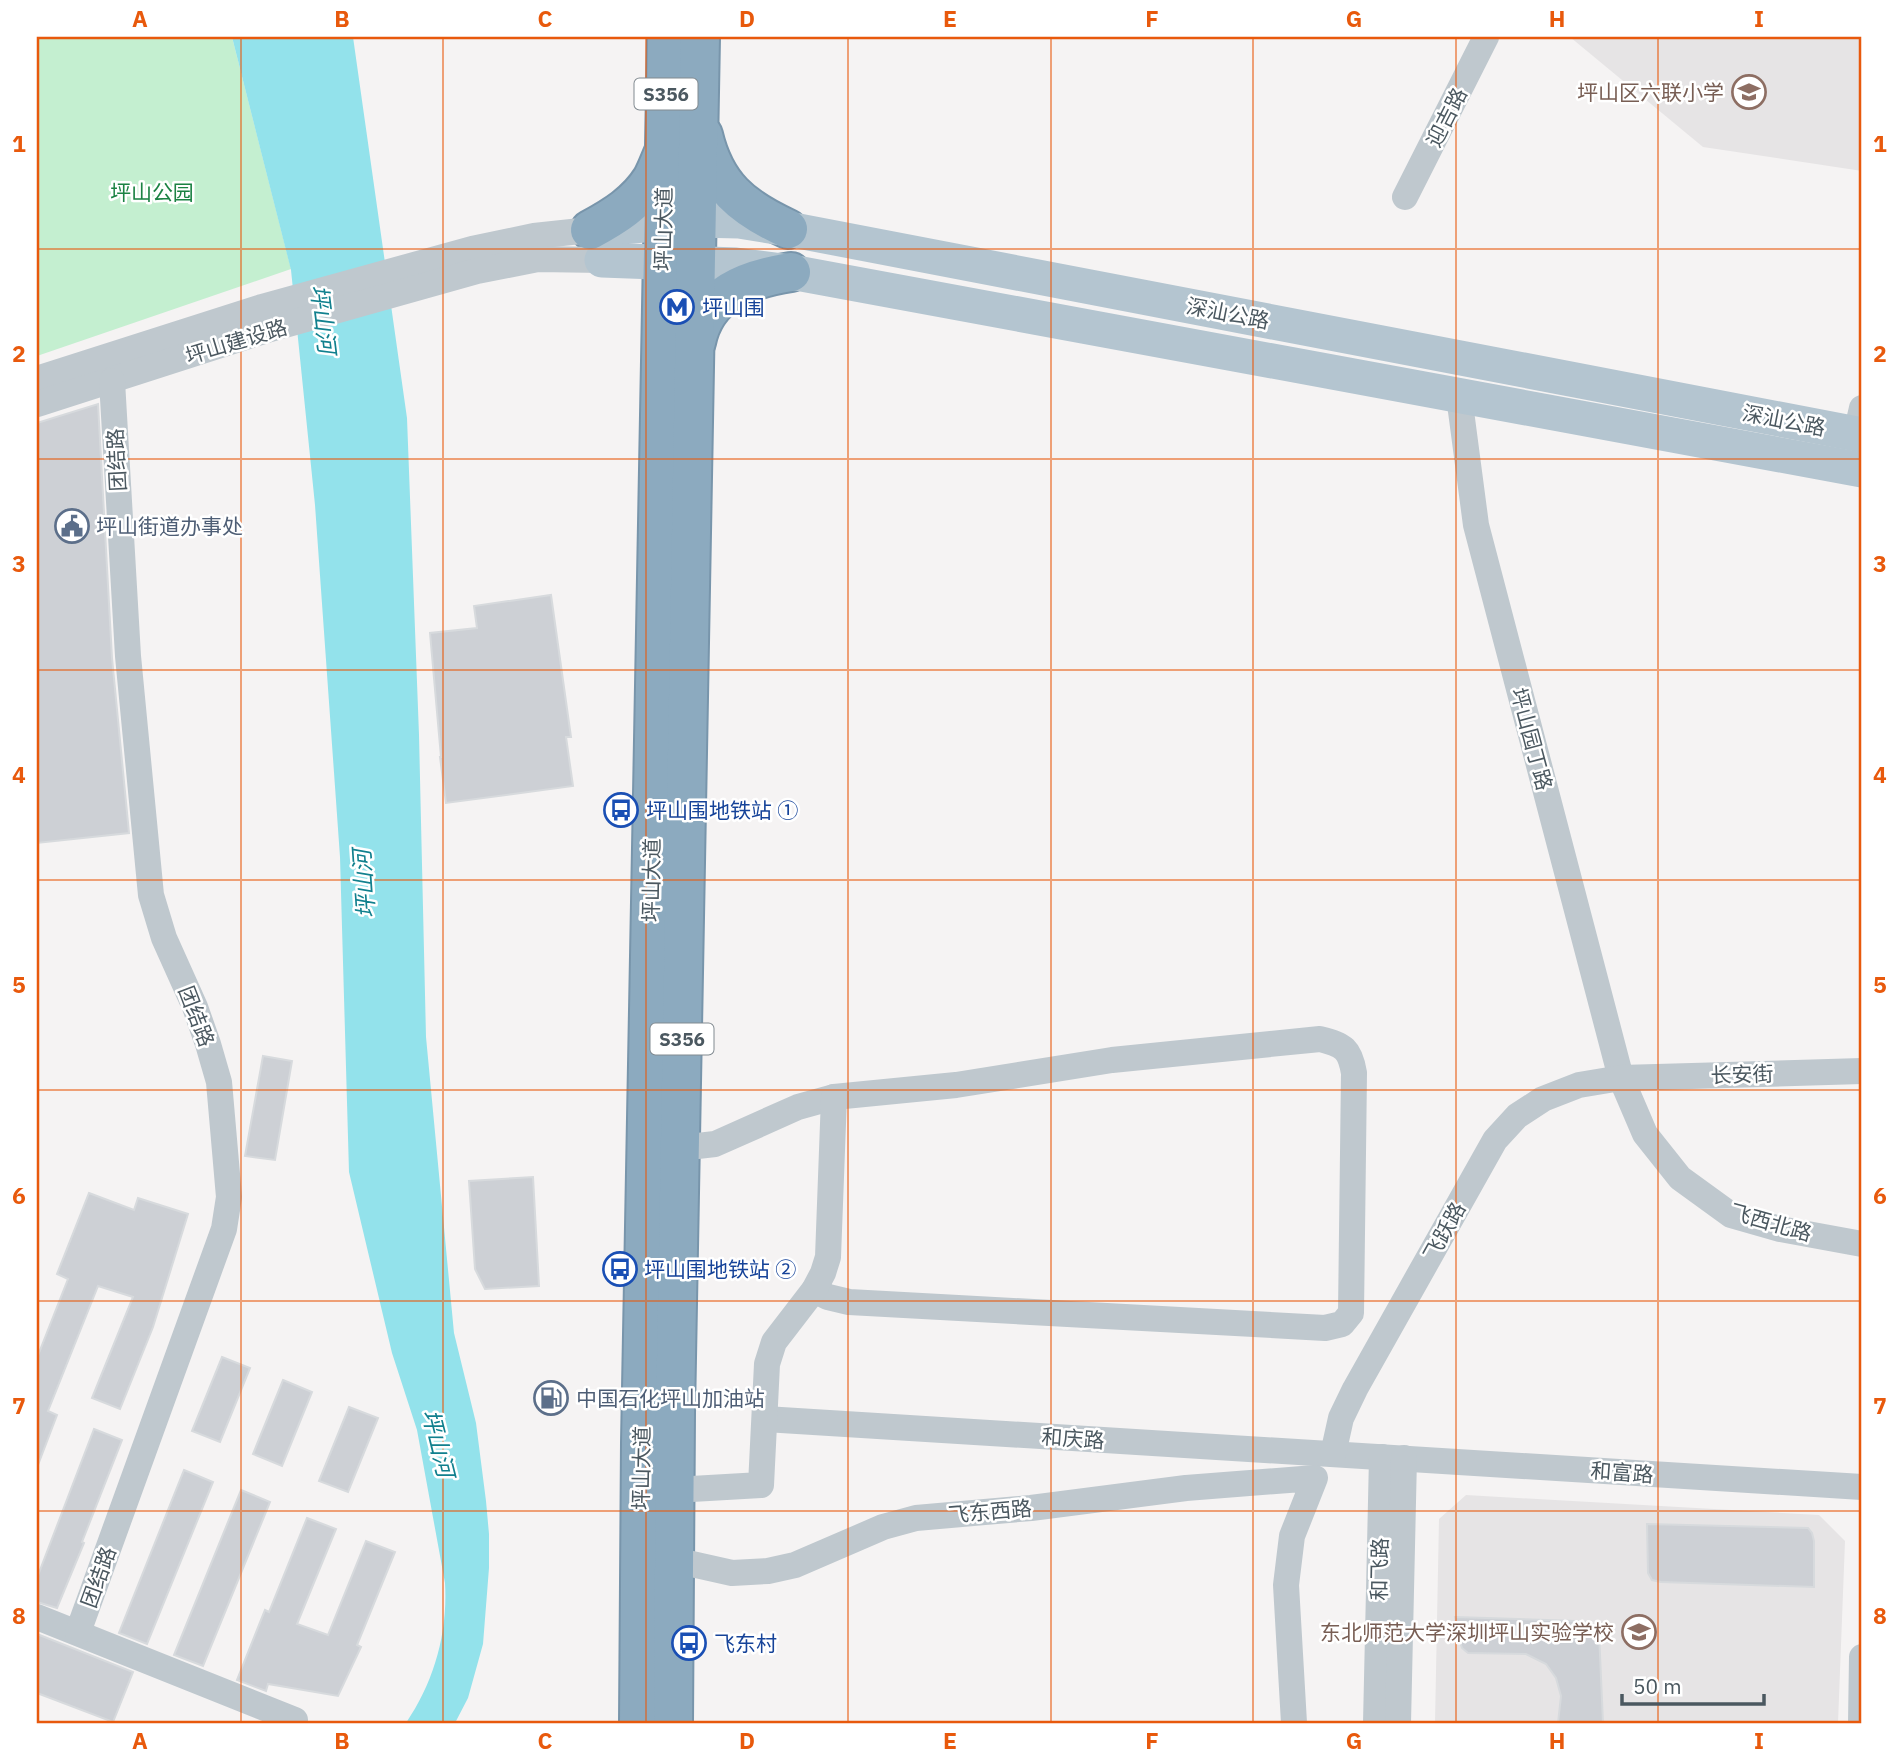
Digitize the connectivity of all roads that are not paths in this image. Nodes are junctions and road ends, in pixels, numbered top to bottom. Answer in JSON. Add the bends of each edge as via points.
{"nodes":[{"id":1,"x":667,"y":37,"type":"edge"},
{"id":2,"x":700,"y":37,"type":"edge"},
{"id":3,"x":1486,"y":37,"type":"edge"},
{"id":4,"x":698,"y":112,"type":"junction"},
{"id":5,"x":665,"y":150,"type":"junction"},
{"id":6,"x":1405,"y":197,"type":"dead end"},
{"id":7,"x":680,"y":221,"type":"junction"},
{"id":8,"x":788,"y":229,"type":"junction"},
{"id":9,"x":596,"y":245,"type":"junction"},
{"id":10,"x":679,"y":262,"type":"junction"},
{"id":11,"x":791,"y":272,"type":"junction"},
{"id":12,"x":264,"y":319,"type":"junction"},
{"id":13,"x":661,"y":324,"type":"junction"},
{"id":14,"x":694,"y":354,"type":"junction"},
{"id":15,"x":37,"y":379,"type":"edge"},
{"id":16,"x":112,"y":381,"type":"junction"},
{"id":17,"x":1460,"y":396,"type":"junction"},
{"id":18,"x":37,"y":404,"type":"edge"},
{"id":19,"x":1860,"y":425,"type":"edge"},
{"id":20,"x":1862,"y":470,"type":"edge"},
{"id":21,"x":1862,"y":1071,"type":"edge"},
{"id":22,"x":1621,"y":1078,"type":"junction"},
{"id":23,"x":834,"y":1097,"type":"junction"},
{"id":24,"x":680,"y":1148,"type":"junction"},
{"id":25,"x":1862,"y":1244,"type":"edge"},
{"id":26,"x":814,"y":1290,"type":"junction"},
{"id":27,"x":765,"y":1419,"type":"junction"},
{"id":28,"x":1333,"y":1454,"type":"junction"},
{"id":29,"x":1393,"y":1458,"type":"junction"},
{"id":30,"x":1862,"y":1487,"type":"edge"},
{"id":31,"x":674,"y":1490,"type":"junction"},
{"id":32,"x":674,"y":1560,"type":"junction"},
{"id":33,"x":37,"y":1617,"type":"edge"},
{"id":34,"x":78,"y":1632,"type":"junction"},
{"id":35,"x":1862,"y":1657,"type":"edge"},
{"id":36,"x":295,"y":1720,"type":"dead end"},
{"id":37,"x":639,"y":1723,"type":"edge"},
{"id":38,"x":673,"y":1723,"type":"edge"},
{"id":39,"x":1294,"y":1723,"type":"edge"},
{"id":40,"x":1376,"y":1723,"type":"edge"},
{"id":41,"x":1398,"y":1723,"type":"edge"},
{"id":42,"x":1861,"y":1723,"type":"edge"}],
"edges":[{"from":1,"to":5,"type":"highway","name":"坪山大道","number":"S356"},
{"from":2,"to":4,"type":"highway","name":"坪山大道","number":"S356"},
{"from":3,"to":6,"type":"street","name":"迎吉路"},
{"from":4,"to":7,"type":"highway","name":"坪山大道","number":"S356"},
{"from":4,"to":8,"type":"highway","via":[[711,159],[723,181],[739,201]]},
{"from":5,"to":7,"type":"highway","name":"坪山大道","number":"S356"},
{"from":5,"to":9,"type":"highway","via":[[652,179],[616,216]]},
{"from":7,"to":8,"type":"main road","name":"深汕公路","via":[[739,221]]},
{"from":7,"to":9,"type":"main road","name":"深汕公路"},
{"from":7,"to":10,"type":"highway","name":"坪山大道","number":"S356"},
{"from":8,"to":19,"type":"main road","name":"深汕公路"},
{"from":9,"to":10,"type":"main road","name":"深汕公路"},
{"from":9,"to":12,"type":"street","name":"坪山建设路","via":[[534,236],[472,249],[400,281]]},
{"from":9,"to":13,"type":"main road","via":[[637,282]]},
{"from":10,"to":11,"type":"main road","name":"深汕公路"},
{"from":10,"to":13,"type":"highway","name":"坪山大道","number":"S356"},
{"from":10,"to":14,"type":"highway","name":"坪山大道","number":"S356"},
{"from":11,"to":14,"type":"highway","via":[[763,276],[720,299],[698,333]]},
{"from":11,"to":17,"type":"main road","name":"深汕公路"},
{"from":12,"to":15,"type":"street","name":"坪山建设路"},
{"from":12,"to":16,"type":"street","name":"坪山建设路"},
{"from":13,"to":37,"type":"highway","name":"坪山大道","number":"S356"},
{"from":14,"to":24,"type":"highway","name":"坪山大道","number":"S356"},
{"from":16,"to":18,"type":"street","name":"坪山建设路"},
{"from":16,"to":34,"type":"street","name":"团结路","via":[[128,656],[151,895],[214,1061],[229,1197],[225,1229]]},
{"from":17,"to":20,"type":"main road","name":"深汕公路"},
{"from":17,"to":22,"type":"street","name":"坪山园丁路","via":[[1476,525]]},
{"from":21,"to":22,"type":"street","name":"长安街"},
{"from":22,"to":25,"type":"street","name":"飞西北路","via":[[1645,1134],[1679,1178],[1731,1215]]},
{"from":22,"to":28,"type":"street","name":"飞跃路","via":[[1579,1084],[1543,1099],[1517,1116],[1495,1140],[1355,1389],[1341,1418]]},
{"from":23,"to":24,"type":"street","via":[[798,1107],[715,1144]]},
{"from":23,"to":26,"type":"street","via":[[828,1257]]},
{"from":23,"to":26,"type":"street","via":[[956,1085],[1112,1060],[1320,1039],[1338,1044],[1351,1058],[1354,1073],[1350,1312],[1342,1324],[1325,1328],[849,1303]]},
{"from":24,"to":31,"type":"highway","name":"坪山大道","number":"S356"},
{"from":26,"to":27,"type":"street","via":[[774,1342],[767,1364]]},
{"from":27,"to":28,"type":"street","name":"和庆路"},
{"from":27,"to":31,"type":"street","via":[[761,1485]]},
{"from":28,"to":29,"type":"street","name":"和庆路"},
{"from":29,"to":30,"type":"street","name":"和富路"},
{"from":29,"to":40,"type":"street","name":"和飞路"},
{"from":29,"to":41,"type":"street","name":"和飞路"},
{"from":31,"to":32,"type":"highway","name":"坪山大道","number":"S356"},
{"from":32,"to":38,"type":"highway","name":"坪山大道","number":"S356"},
{"from":32,"to":39,"type":"street","name":"飞东西路","via":[[732,1573],[768,1571],[916,1518],[1315,1478],[1292,1536],[1286,1585]]},
{"from":33,"to":34,"type":"street"},
{"from":34,"to":36,"type":"street"},
{"from":35,"to":42,"type":"street"}]}
